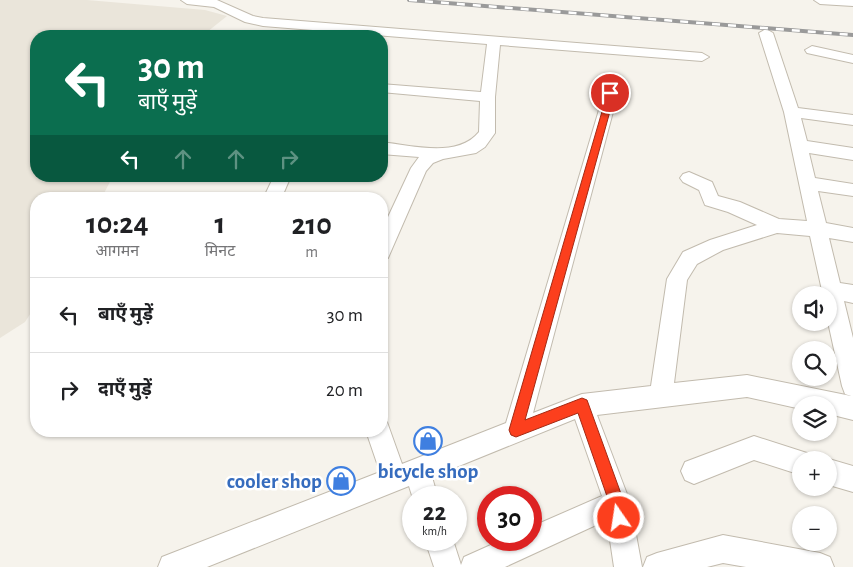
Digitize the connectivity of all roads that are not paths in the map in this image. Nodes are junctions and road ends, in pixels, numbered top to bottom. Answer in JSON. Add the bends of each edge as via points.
{"nodes":[{"id":1,"x":187,"y":0,"type":"edge"},
{"id":2,"x":820,"y":0,"type":"edge"},
{"id":3,"x":853,"y":2,"type":"edge"},
{"id":4,"x":327,"y":30,"type":"edge"},
{"id":5,"x":766,"y":33,"type":"dead end"},
{"id":6,"x":388,"y":35,"type":"edge"},
{"id":7,"x":494,"y":40,"type":"junction"},
{"id":8,"x":812,"y":50,"type":"dead end"},
{"id":9,"x":702,"y":57,"type":"dead end"},
{"id":10,"x":853,"y":59,"type":"edge"},
{"id":11,"x":388,"y":89,"type":"edge"},
{"id":12,"x":610,"y":93,"type":"dead end"},
{"id":13,"x":488,"y":97,"type":"junction"},
{"id":14,"x":792,"y":112,"type":"junction"},
{"id":15,"x":853,"y":120,"type":"edge"},
{"id":16,"x":800,"y":146,"type":"junction"},
{"id":17,"x":388,"y":149,"type":"edge"},
{"id":18,"x":441,"y":154,"type":"junction"},
{"id":19,"x":853,"y":154,"type":"edge"},
{"id":20,"x":689,"y":178,"type":"dead end"},
{"id":21,"x":808,"y":183,"type":"junction"},
{"id":22,"x":853,"y":190,"type":"edge"},
{"id":23,"x":778,"y":226,"type":"junction"},
{"id":24,"x":818,"y":228,"type":"junction"},
{"id":25,"x":853,"y":235,"type":"edge"},
{"id":26,"x":388,"y":237,"type":"edge"},
{"id":27,"x":831,"y":286,"type":"edge"},
{"id":28,"x":837,"y":291,"type":"edge"},
{"id":29,"x":853,"y":294,"type":"edge"},
{"id":30,"x":837,"y":307,"type":"edge"},
{"id":31,"x":848,"y":343,"type":"edge"},
{"id":32,"x":853,"y":386,"type":"edge"},
{"id":33,"x":660,"y":396,"type":"junction"},
{"id":34,"x":582,"y":405,"type":"junction"},
{"id":35,"x":853,"y":408,"type":"edge"},
{"id":36,"x":516,"y":430,"type":"junction"},
{"id":37,"x":382,"y":437,"type":"edge"},
{"id":38,"x":792,"y":460,"type":"edge"},
{"id":39,"x":694,"y":471,"type":"dead end"},
{"id":40,"x":837,"y":474,"type":"edge"},
{"id":41,"x":406,"y":475,"type":"junction"},
{"id":42,"x":853,"y":479,"type":"edge"},
{"id":43,"x":416,"y":486,"type":"edge"},
{"id":44,"x":617,"y":502,"type":"junction"},
{"id":45,"x":443,"y":551,"type":"edge"},
{"id":46,"x":187,"y":564,"type":"edge"},
{"id":47,"x":448,"y":567,"type":"edge"},
{"id":48,"x":474,"y":567,"type":"edge"},
{"id":49,"x":628,"y":567,"type":"edge"},
{"id":50,"x":657,"y":567,"type":"edge"},
{"id":51,"x":820,"y":567,"type":"edge"}],
"edges":[{"from":1,"to":4,"type":"street","via":[[217,4],[263,22]]},
{"from":2,"to":3,"type":"street"},
{"from":5,"to":14,"type":"street"},
{"from":6,"to":7,"type":"street"},
{"from":7,"to":9,"type":"street"},
{"from":7,"to":13,"type":"street"},
{"from":8,"to":10,"type":"street"},
{"from":11,"to":13,"type":"street"},
{"from":12,"to":36,"type":"street"},
{"from":13,"to":18,"type":"street","via":[[487,133],[480,143],[470,149]]},
{"from":14,"to":15,"type":"street"},
{"from":14,"to":16,"type":"street"},
{"from":16,"to":19,"type":"street"},
{"from":16,"to":21,"type":"street"},
{"from":17,"to":18,"type":"street"},
{"from":18,"to":26,"type":"street","via":[[427,159],[419,168]]},
{"from":20,"to":23,"type":"street","via":[[706,186],[711,200]]},
{"from":21,"to":22,"type":"street"},
{"from":21,"to":24,"type":"street"},
{"from":23,"to":24,"type":"street"},
{"from":23,"to":33,"type":"street","via":[[717,244],[690,258],[677,279]]},
{"from":24,"to":25,"type":"street"},
{"from":24,"to":27,"type":"street"},
{"from":28,"to":29,"type":"street"},
{"from":30,"to":31,"type":"street"},
{"from":31,"to":32,"type":"street"},
{"from":33,"to":34,"type":"street"},
{"from":33,"to":35,"type":"street","via":[[747,386]]},
{"from":34,"to":36,"type":"street"},
{"from":34,"to":44,"type":"street"},
{"from":36,"to":41,"type":"street"},
{"from":37,"to":41,"type":"street"},
{"from":38,"to":39,"type":"street","via":[[754,448]]},
{"from":40,"to":42,"type":"street"},
{"from":41,"to":43,"type":"street"},
{"from":41,"to":46,"type":"street"},
{"from":44,"to":48,"type":"street"},
{"from":44,"to":49,"type":"street"},
{"from":45,"to":47,"type":"street"},
{"from":50,"to":51,"type":"street","via":[[723,549]]}]}
